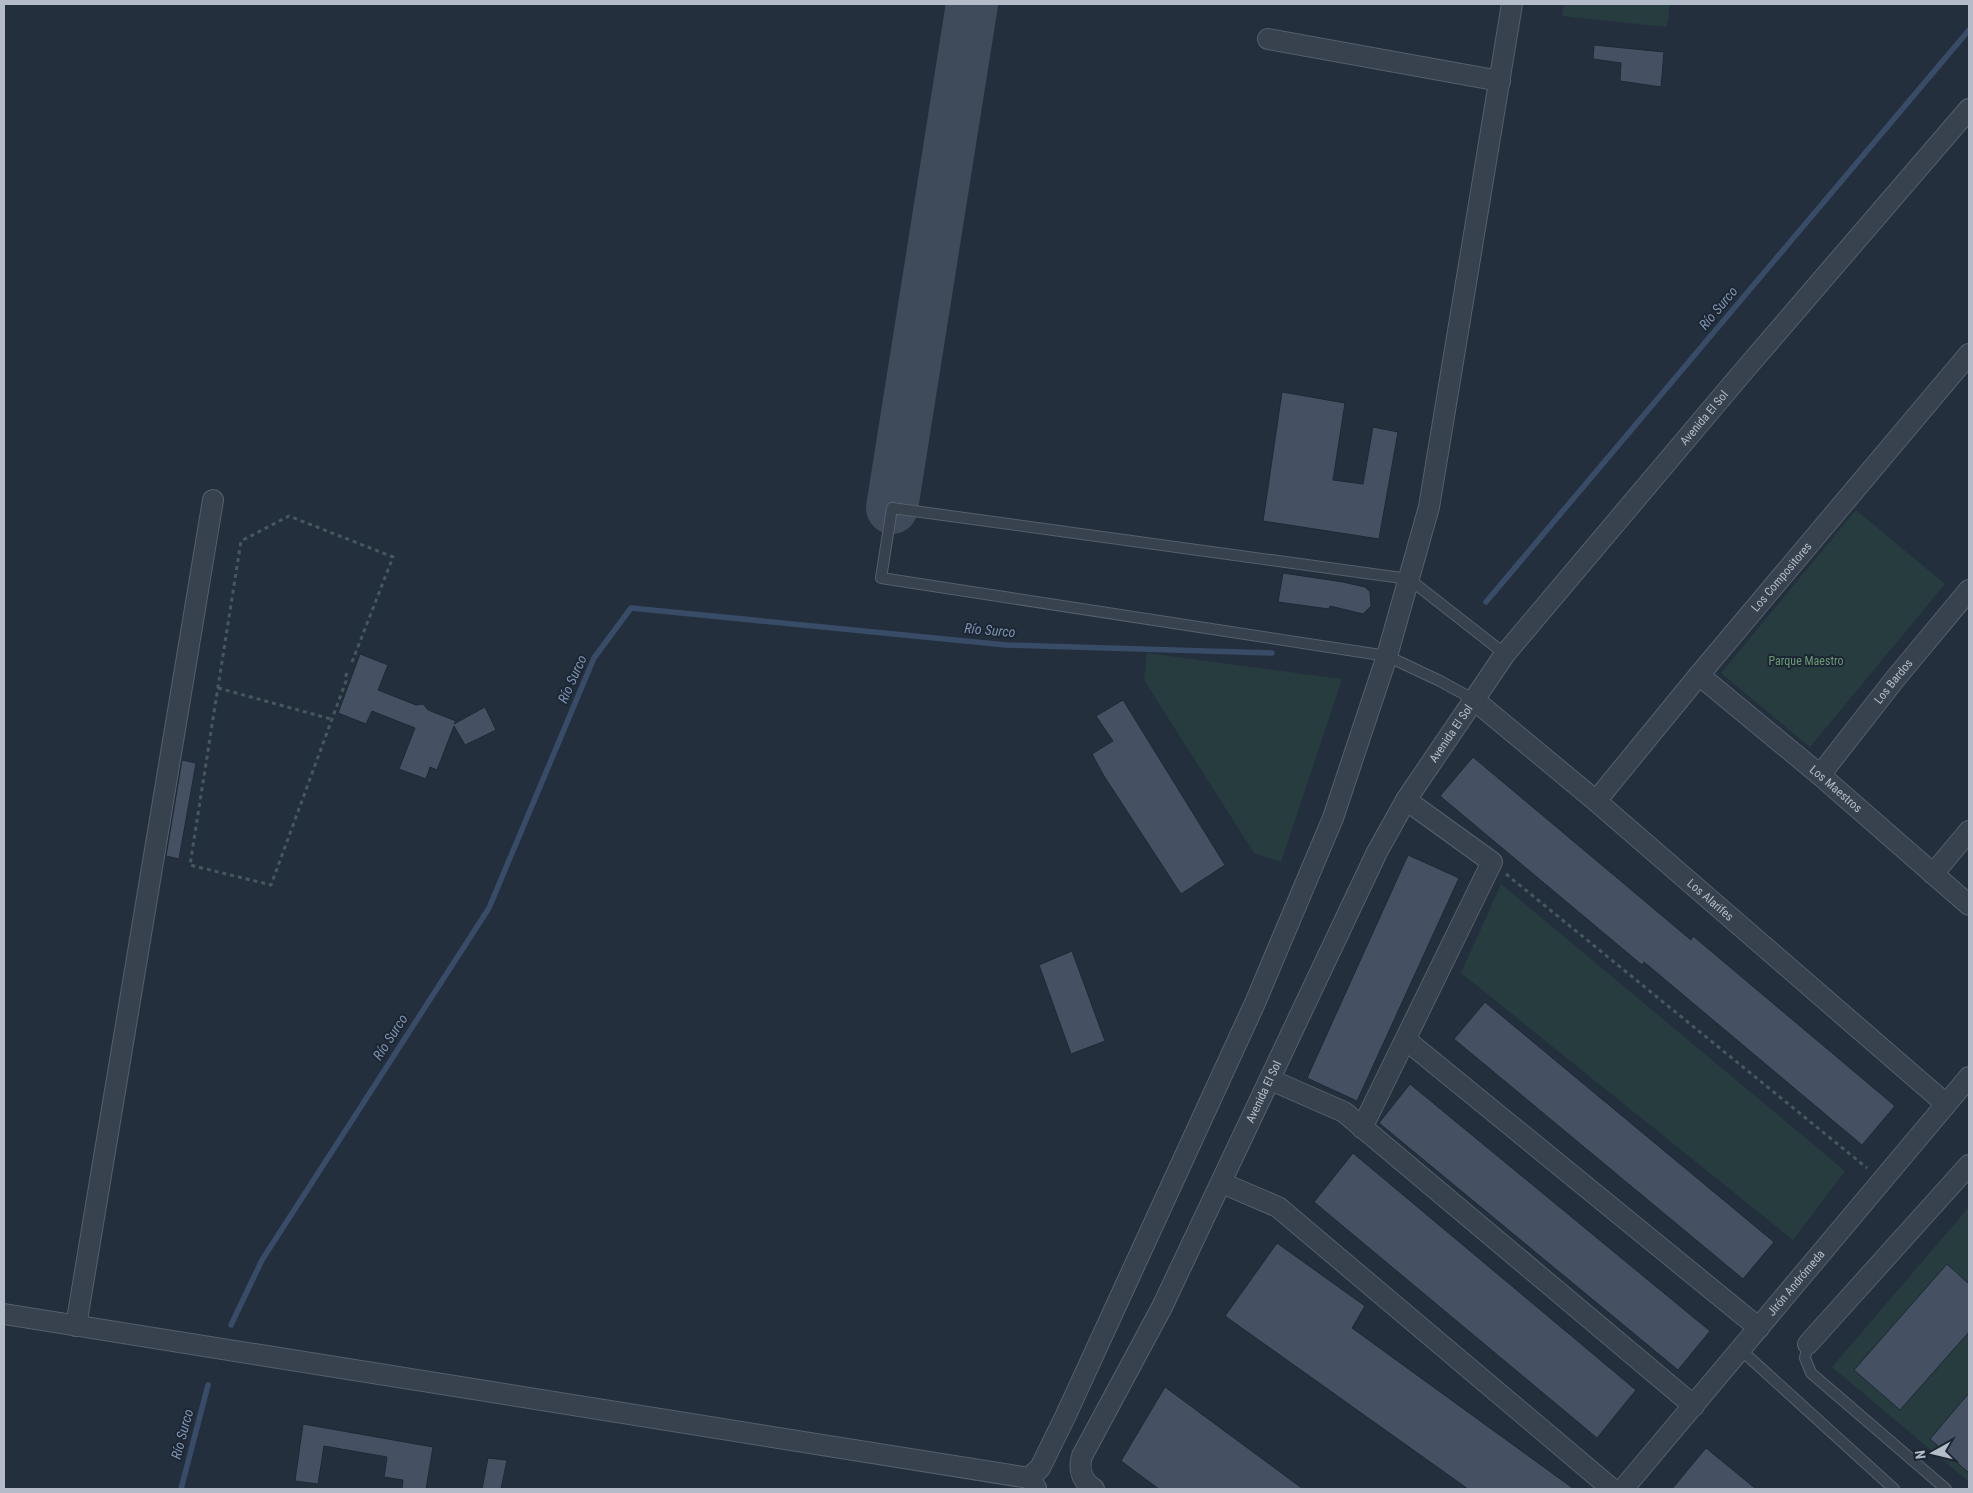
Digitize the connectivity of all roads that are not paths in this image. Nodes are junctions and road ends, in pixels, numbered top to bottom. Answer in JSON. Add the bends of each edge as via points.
{"nodes":[{"id":1,"x":1512,"y":4,"type":"edge"},
{"id":2,"x":1268,"y":39,"type":"dead end"},
{"id":3,"x":1500,"y":81,"type":"junction"},
{"id":4,"x":1969,"y":109,"type":"edge"},
{"id":5,"x":1969,"y":354,"type":"edge"},
{"id":6,"x":213,"y":500,"type":"dead end"},
{"id":7,"x":1409,"y":579,"type":"junction"},
{"id":8,"x":1969,"y":590,"type":"edge"},
{"id":9,"x":1505,"y":654,"type":"junction"},
{"id":10,"x":1387,"y":656,"type":"junction"},
{"id":11,"x":1699,"y":675,"type":"junction"},
{"id":12,"x":1473,"y":699,"type":"junction"},
{"id":13,"x":1820,"y":775,"type":"junction"},
{"id":14,"x":1406,"y":800,"type":"junction"},
{"id":15,"x":1596,"y":801,"type":"junction"},
{"id":16,"x":1969,"y":831,"type":"edge"},
{"id":17,"x":1933,"y":874,"type":"junction"},
{"id":18,"x":1969,"y":905,"type":"edge"},
{"id":19,"x":1406,"y":1040,"type":"junction"},
{"id":20,"x":1969,"y":1077,"type":"edge"},
{"id":21,"x":1271,"y":1080,"type":"junction"},
{"id":22,"x":1946,"y":1104,"type":"junction"},
{"id":23,"x":1362,"y":1128,"type":"junction"},
{"id":24,"x":1969,"y":1165,"type":"edge"},
{"id":25,"x":1222,"y":1183,"type":"junction"},
{"id":26,"x":4,"y":1314,"type":"edge"},
{"id":27,"x":76,"y":1326,"type":"junction"},
{"id":28,"x":1760,"y":1328,"type":"junction"},
{"id":29,"x":1808,"y":1344,"type":"joint"},
{"id":30,"x":1741,"y":1350,"type":"junction"},
{"id":31,"x":1694,"y":1406,"type":"junction"},
{"id":32,"x":1033,"y":1484,"type":"edge"},
{"id":33,"x":1094,"y":1489,"type":"edge"},
{"id":34,"x":1612,"y":1489,"type":"edge"},
{"id":35,"x":1623,"y":1489,"type":"edge"},
{"id":36,"x":1894,"y":1489,"type":"edge"},
{"id":37,"x":1946,"y":1489,"type":"edge"}],
"edges":[{"from":1,"to":3,"type":"street"},
{"from":2,"to":3,"type":"street"},
{"from":3,"to":7,"type":"street","via":[[1429,507]]},
{"from":4,"to":9,"type":"street","name":"Avenida El Sol"},
{"from":5,"to":11,"type":"street","name":"Los Compositores"},
{"from":6,"to":27,"type":"street"},
{"from":7,"to":9,"type":"lane"},
{"from":7,"to":10,"type":"street"},
{"from":7,"to":10,"type":"lane","via":[[892,508],[881,578]]},
{"from":8,"to":13,"type":"street","name":"Los Bardos"},
{"from":9,"to":12,"type":"street","name":"Avenida El Sol"},
{"from":10,"to":12,"type":"lane"},
{"from":10,"to":32,"type":"street","via":[[1332,818],[1255,1002]]},
{"from":11,"to":13,"type":"street","name":"Los Maestros"},
{"from":11,"to":15,"type":"street","name":"Los Compositores"},
{"from":12,"to":14,"type":"street","name":"Avenida El Sol"},
{"from":12,"to":15,"type":"street","name":"Los Alarifes"},
{"from":13,"to":17,"type":"street","name":"Los Maestros"},
{"from":14,"to":19,"type":"street","via":[[1492,862]]},
{"from":14,"to":21,"type":"street","name":"Avenida El Sol","via":[[1377,852]]},
{"from":15,"to":22,"type":"street","name":"Los Alarifes"},
{"from":16,"to":17,"type":"street"},
{"from":17,"to":18,"type":"street","name":"Los Maestros"},
{"from":19,"to":23,"type":"street"},
{"from":19,"to":28,"type":"street"},
{"from":20,"to":22,"type":"street","name":"Jirón Andrómeda"},
{"from":21,"to":23,"type":"street","via":[[1344,1112]]},
{"from":21,"to":25,"type":"street","name":"Avenida El Sol"},
{"from":22,"to":28,"type":"street","name":"Jirón Andrómeda"},
{"from":23,"to":31,"type":"street"},
{"from":24,"to":29,"type":"street"},
{"from":25,"to":33,"type":"street","name":"Avenida El Sol","via":[[1140,1350],[1082,1456],[1082,1476]]},
{"from":25,"to":34,"type":"street","via":[[1278,1207]]},
{"from":26,"to":27,"type":"street"},
{"from":27,"to":32,"type":"street"},
{"from":28,"to":30,"type":"street","name":"Jirón Andrómeda"},
{"from":29,"to":37,"type":"lane","via":[[1805,1358],[1811,1373]]},
{"from":30,"to":31,"type":"street","name":"Jirón Andrómeda"},
{"from":30,"to":36,"type":"lane"},
{"from":31,"to":35,"type":"street","name":"Jirón Andrómeda"}]}
